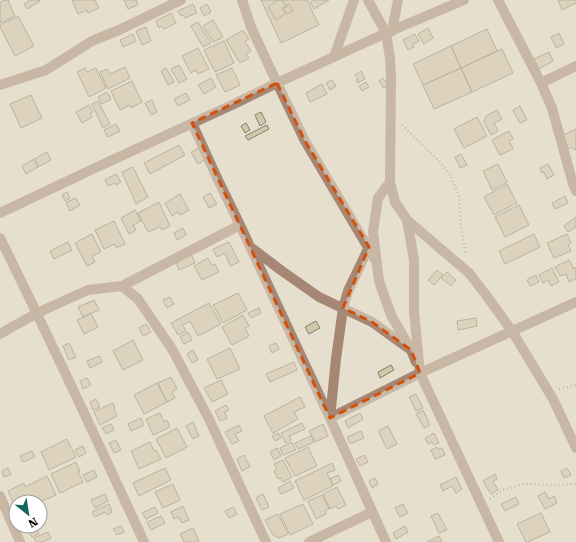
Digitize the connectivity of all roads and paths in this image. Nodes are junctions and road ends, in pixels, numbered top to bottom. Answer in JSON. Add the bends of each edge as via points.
{"nodes":[{"id":1,"x":181,"y":0,"type":"edge"},
{"id":2,"x":242,"y":0,"type":"edge"},
{"id":3,"x":354,"y":0,"type":"edge"},
{"id":4,"x":368,"y":0,"type":"edge"},
{"id":5,"x":398,"y":0,"type":"edge"},
{"id":6,"x":464,"y":0,"type":"edge"},
{"id":7,"x":498,"y":0,"type":"edge"},
{"id":8,"x":389,"y":32,"type":"junction"},
{"id":9,"x":334,"y":57,"type":"junction"},
{"id":10,"x":576,"y":66,"type":"edge"},
{"id":11,"x":277,"y":83,"type":"junction"},
{"id":12,"x":542,"y":83,"type":"junction"},
{"id":13,"x":0,"y":85,"type":"edge"},
{"id":14,"x":391,"y":114,"type":"junction"},
{"id":15,"x":192,"y":123,"type":"junction"},
{"id":16,"x":390,"y":182,"type":"junction"},
{"id":17,"x":575,"y":186,"type":"edge"},
{"id":18,"x":0,"y":213,"type":"edge"},
{"id":19,"x":407,"y":220,"type":"junction"},
{"id":20,"x":240,"y":225,"type":"junction"},
{"id":21,"x":0,"y":238,"type":"edge"},
{"id":22,"x":251,"y":247,"type":"junction"},
{"id":23,"x":368,"y":247,"type":"junction"},
{"id":24,"x":376,"y":261,"type":"junction"},
{"id":25,"x":470,"y":274,"type":"junction"},
{"id":26,"x":122,"y":286,"type":"junction"},
{"id":27,"x":576,"y":302,"type":"edge"},
{"id":28,"x":343,"y":308,"type":"junction"},
{"id":29,"x":37,"y":313,"type":"junction"},
{"id":30,"x":512,"y":332,"type":"junction"},
{"id":31,"x":0,"y":334,"type":"edge"},
{"id":32,"x":411,"y":350,"type":"junction"},
{"id":33,"x":420,"y":373,"type":"junction"},
{"id":34,"x":576,"y":385,"type":"edge"},
{"id":35,"x":548,"y":392,"type":"junction"},
{"id":36,"x":330,"y":418,"type":"junction"},
{"id":37,"x":576,"y":448,"type":"edge"},
{"id":38,"x":576,"y":484,"type":"edge"},
{"id":39,"x":0,"y":496,"type":"edge"},
{"id":40,"x":482,"y":505,"type":"junction"},
{"id":41,"x":372,"y":512,"type":"junction"},
{"id":42,"x":20,"y":542,"type":"edge"},
{"id":43,"x":144,"y":542,"type":"edge"},
{"id":44,"x":266,"y":542,"type":"edge"},
{"id":45,"x":309,"y":542,"type":"edge"},
{"id":46,"x":386,"y":542,"type":"edge"},
{"id":47,"x":499,"y":542,"type":"edge"}],
"edges":[{"from":1,"to":13,"type":"street","via":[[92,41],[46,70]]},
{"from":2,"to":11,"type":"street","via":[[251,27]]},
{"from":3,"to":9,"type":"street"},
{"from":4,"to":8,"type":"street"},
{"from":5,"to":8,"type":"street"},
{"from":6,"to":8,"type":"street"},
{"from":7,"to":12,"type":"street"},
{"from":8,"to":9,"type":"street"},
{"from":8,"to":14,"type":"street"},
{"from":9,"to":11,"type":"street"},
{"from":10,"to":12,"type":"street"},
{"from":11,"to":15,"type":"street"},
{"from":11,"to":23,"type":"street","via":[[305,141]]},
{"from":12,"to":17,"type":"street"},
{"from":14,"to":16,"type":"street"},
{"from":14,"to":25,"type":"path","via":[[451,176],[459,196],[461,228]]},
{"from":15,"to":18,"type":"street"},
{"from":15,"to":20,"type":"street"},
{"from":16,"to":19,"type":"street","via":[[395,202]]},
{"from":16,"to":24,"type":"street","via":[[378,198],[373,232]]},
{"from":19,"to":25,"type":"street"},
{"from":19,"to":33,"type":"street","via":[[414,260],[414,312]]},
{"from":20,"to":22,"type":"street"},
{"from":20,"to":26,"type":"street"},
{"from":21,"to":29,"type":"street"},
{"from":22,"to":28,"type":"street","via":[[319,297]]},
{"from":22,"to":36,"type":"street"},
{"from":23,"to":24,"type":"street"},
{"from":23,"to":28,"type":"street"},
{"from":24,"to":32,"type":"street","via":[[379,281],[391,316]]},
{"from":25,"to":30,"type":"street"},
{"from":26,"to":29,"type":"street","via":[[88,290]]},
{"from":26,"to":44,"type":"street","via":[[138,299],[172,349],[209,419]]},
{"from":27,"to":30,"type":"street"},
{"from":28,"to":32,"type":"street","via":[[372,322]]},
{"from":28,"to":36,"type":"street"},
{"from":29,"to":31,"type":"street"},
{"from":29,"to":43,"type":"street"},
{"from":30,"to":33,"type":"street"},
{"from":30,"to":35,"type":"street"},
{"from":32,"to":33,"type":"street"},
{"from":33,"to":36,"type":"street"},
{"from":33,"to":40,"type":"street"},
{"from":34,"to":35,"type":"path"},
{"from":35,"to":37,"type":"street"},
{"from":36,"to":41,"type":"street"},
{"from":38,"to":40,"type":"path","via":[[524,484],[503,490]]},
{"from":39,"to":42,"type":"street"},
{"from":40,"to":47,"type":"street"},
{"from":41,"to":45,"type":"street"},
{"from":41,"to":46,"type":"street"}]}
